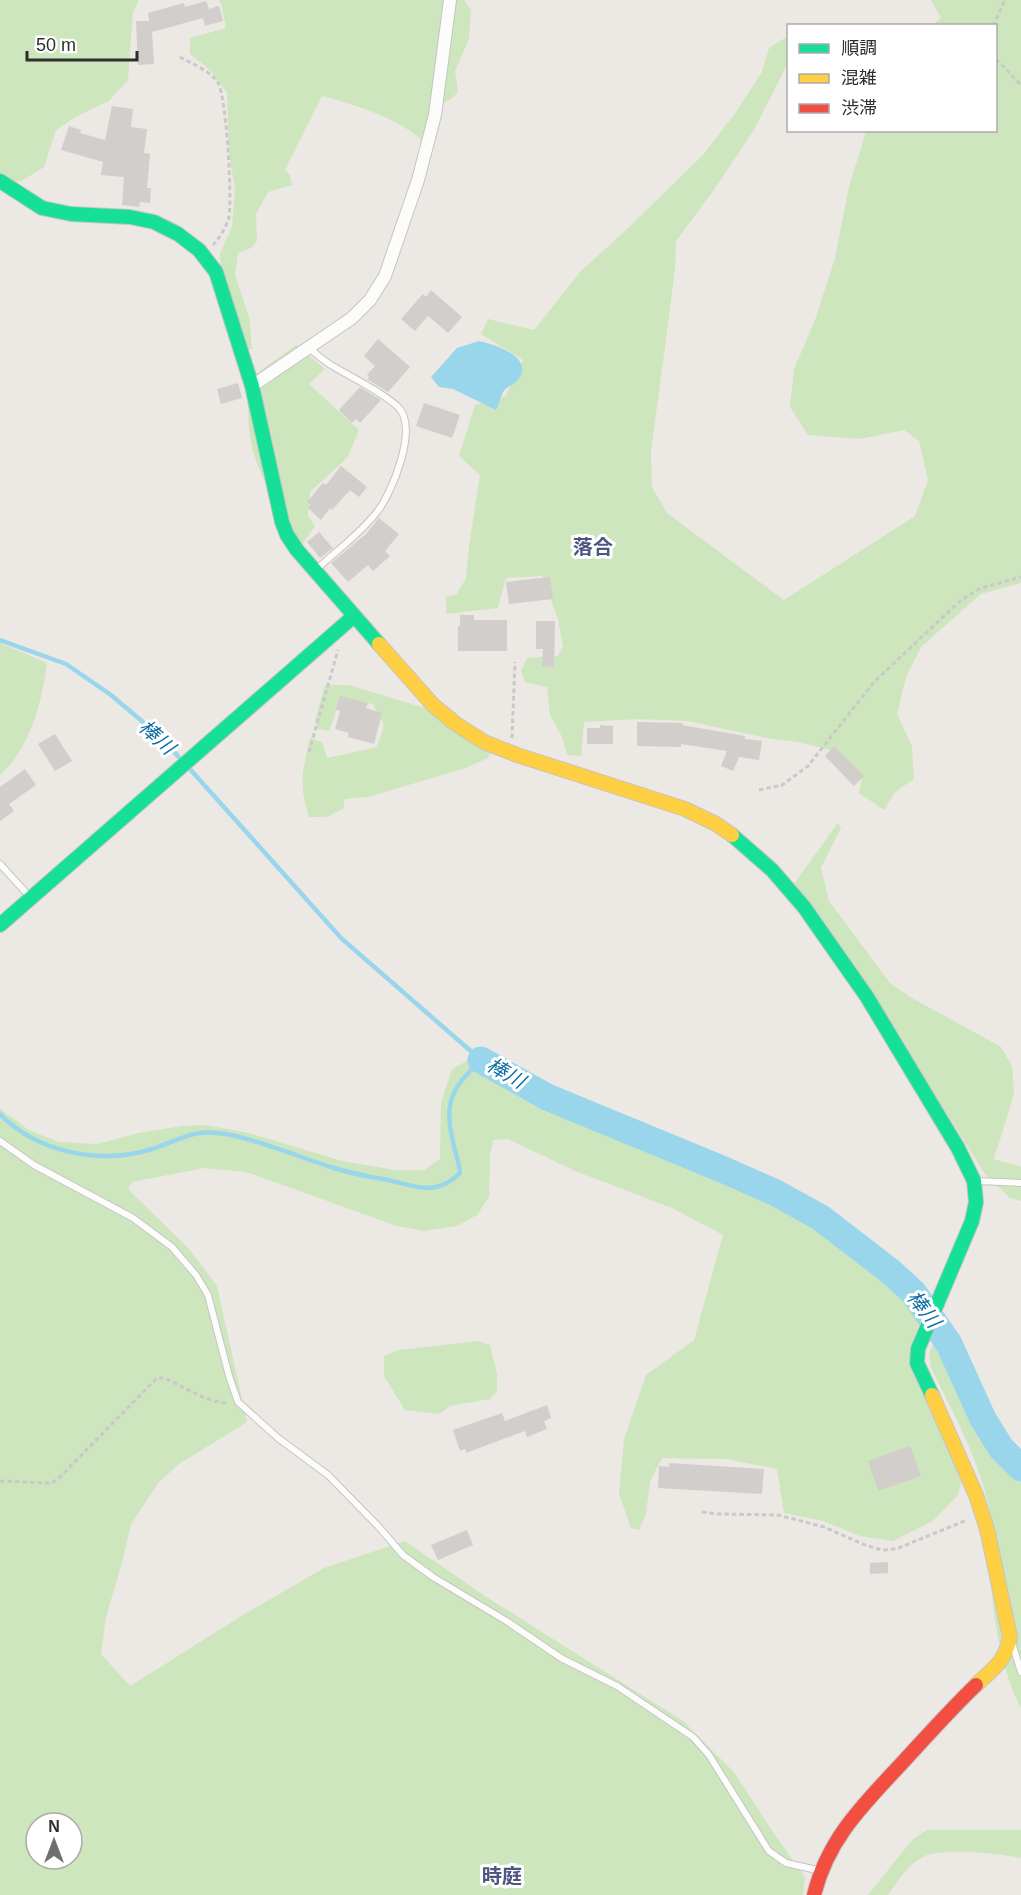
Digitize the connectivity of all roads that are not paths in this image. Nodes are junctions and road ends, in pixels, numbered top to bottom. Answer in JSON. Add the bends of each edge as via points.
{"nodes":[{"id":1,"x":450,"y":0,"type":"edge"},
{"id":2,"x":0,"y":181,"type":"edge"},
{"id":3,"x":308,"y":348,"type":"junction"},
{"id":4,"x":252,"y":386,"type":"junction"},
{"id":5,"x":315,"y":571,"type":"junction"},
{"id":6,"x":349,"y":621,"type":"junction"},
{"id":7,"x":0,"y":864,"type":"edge"},
{"id":8,"x":31,"y":898,"type":"junction"},
{"id":9,"x":0,"y":925,"type":"edge"},
{"id":10,"x":0,"y":1141,"type":"edge"},
{"id":11,"x":974,"y":1181,"type":"junction"},
{"id":12,"x":1021,"y":1183,"type":"edge"},
{"id":13,"x":1010,"y":1638,"type":"junction"},
{"id":14,"x":1021,"y":1672,"type":"edge"},
{"id":15,"x":820,"y":1871,"type":"junction"},
{"id":16,"x":814,"y":1895,"type":"edge"}],
"edges":[{"from":1,"to":3,"type":"street","via":[[435,116],[385,276],[370,300],[352,318]]},
{"from":2,"to":4,"type":"street","via":[[42,208],[154,222],[199,250],[216,272]]},
{"from":3,"to":4,"type":"street"},
{"from":3,"to":5,"type":"lane","via":[[398,406],[407,429],[386,499]]},
{"from":4,"to":5,"type":"street","via":[[282,522],[297,550]]},
{"from":5,"to":6,"type":"street"},
{"from":6,"to":8,"type":"street"},
{"from":6,"to":11,"type":"street","via":[[433,705],[484,742],[685,809],[744,844],[804,907],[867,997]]},
{"from":7,"to":8,"type":"lane"},
{"from":8,"to":9,"type":"street"},
{"from":10,"to":15,"type":"lane","via":[[34,1165],[133,1218],[172,1247],[208,1295],[238,1402],[328,1475],[403,1555],[561,1658],[617,1686],[693,1737],[709,1755],[769,1851],[786,1863]]},
{"from":11,"to":12,"type":"lane"},
{"from":11,"to":13,"type":"street","via":[[976,1202],[972,1221],[918,1349],[917,1363],[976,1495]]},
{"from":13,"to":14,"type":"lane"},
{"from":13,"to":15,"type":"street","via":[[1002,1661],[954,1706],[850,1818]]},
{"from":15,"to":16,"type":"street"}]}
